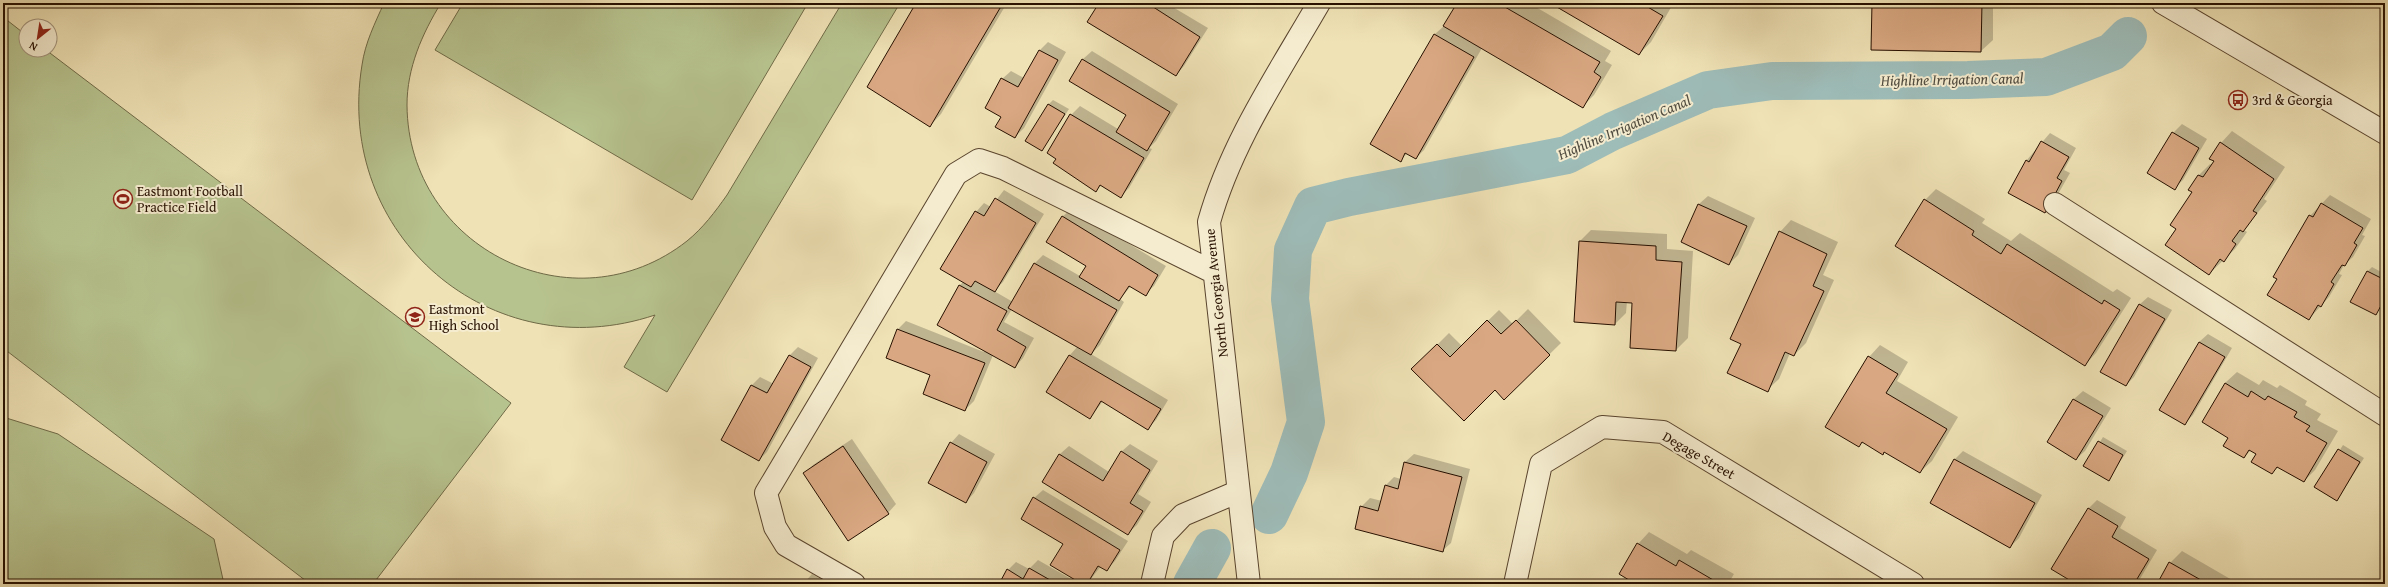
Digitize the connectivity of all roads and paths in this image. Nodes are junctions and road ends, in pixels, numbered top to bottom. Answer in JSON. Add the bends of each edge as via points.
{"nodes":[{"id":1,"x":1319,"y":3,"type":"edge"},
{"id":2,"x":2163,"y":3,"type":"edge"},
{"id":3,"x":2385,"y":133,"type":"edge"},
{"id":4,"x":2055,"y":204,"type":"dead end"},
{"id":5,"x":1213,"y":272,"type":"junction"},
{"id":6,"x":2385,"y":415,"type":"edge"},
{"id":7,"x":1237,"y":492,"type":"junction"},
{"id":8,"x":854,"y":584,"type":"edge"},
{"id":9,"x":1152,"y":584,"type":"edge"},
{"id":10,"x":1249,"y":584,"type":"edge"},
{"id":11,"x":1515,"y":584,"type":"edge"},
{"id":12,"x":1913,"y":584,"type":"edge"}],
"edges":[{"from":1,"to":5,"type":"street","name":"North Georgia Avenue","via":[[1243,135],[1218,191],[1209,222]]},
{"from":2,"to":3,"type":"street"},
{"from":4,"to":6,"type":"street"},
{"from":5,"to":7,"type":"street","name":"North Georgia Avenue"},
{"from":5,"to":8,"type":"street","via":[[1002,168],[979,160],[956,174],[766,493],[774,527],[786,545]]},
{"from":7,"to":9,"type":"street","via":[[1183,515],[1168,531],[1164,536]]},
{"from":7,"to":10,"type":"street","name":"North Georgia Avenue"},
{"from":11,"to":12,"type":"street","name":"Degage Street","via":[[1541,464],[1602,426],[1663,432]]}]}
